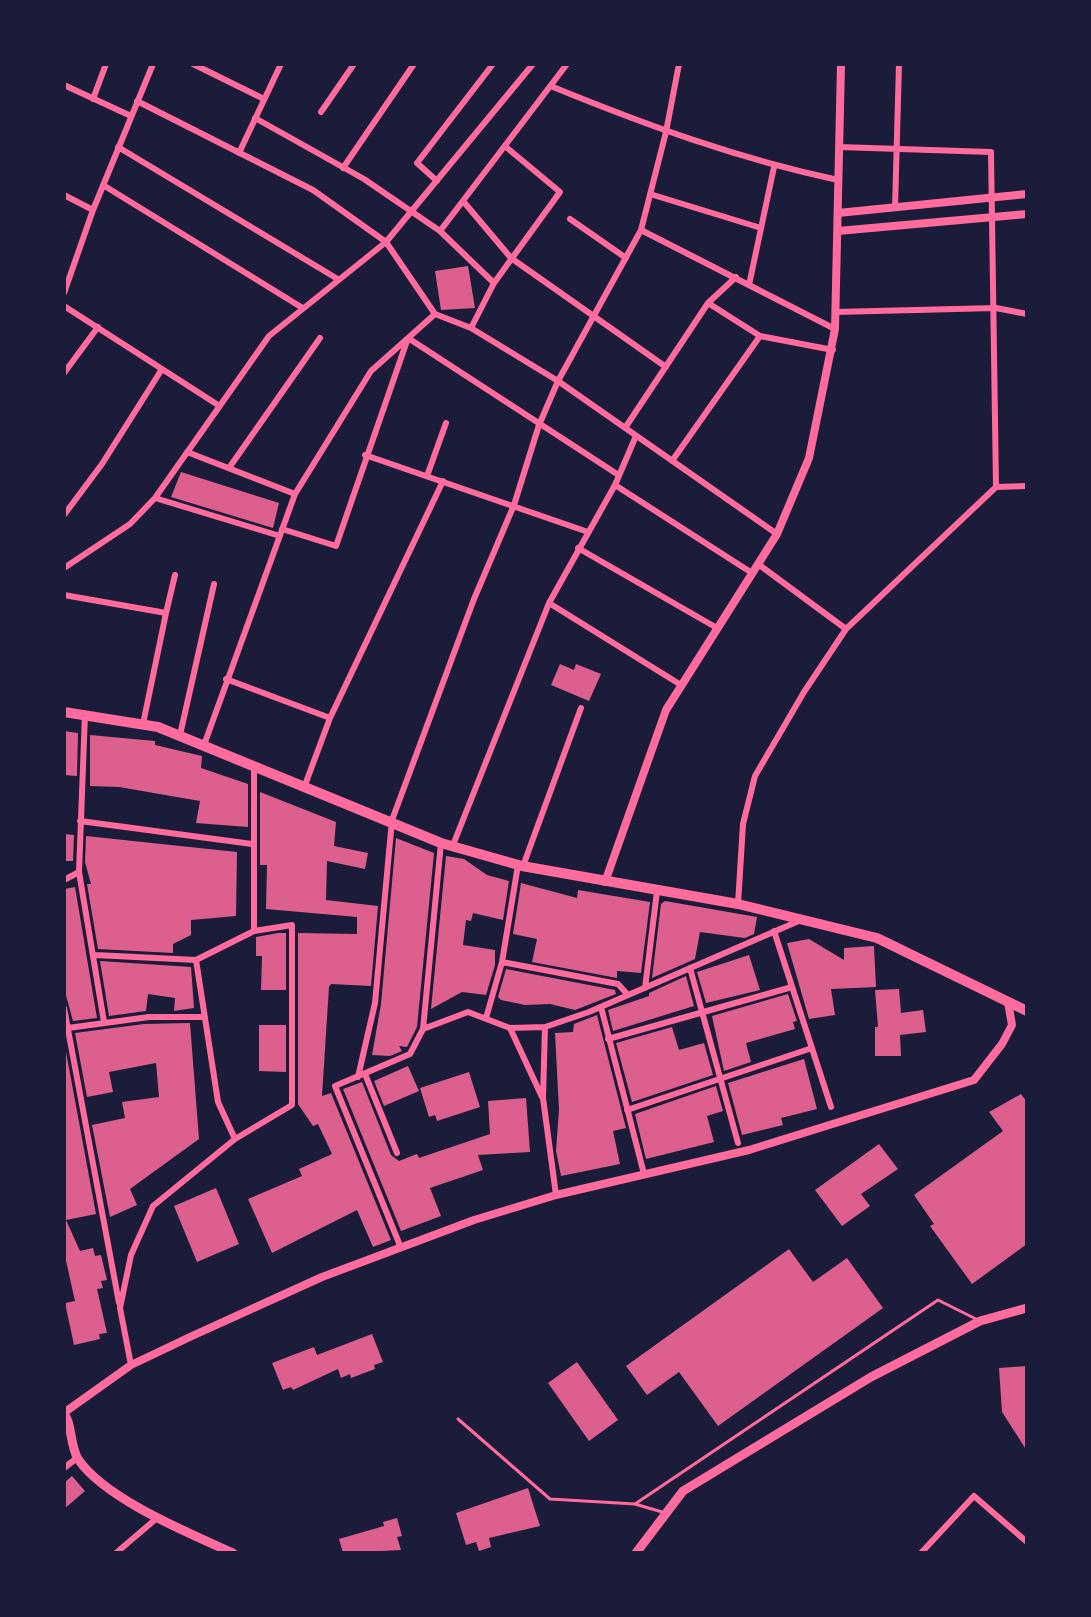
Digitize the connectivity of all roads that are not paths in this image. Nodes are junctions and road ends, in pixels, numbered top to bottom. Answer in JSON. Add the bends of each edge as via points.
{"nodes":[{"id":1,"x":106,"y":64,"type":"edge"},
{"id":2,"x":153,"y":64,"type":"edge"},
{"id":3,"x":193,"y":64,"type":"edge"},
{"id":4,"x":281,"y":64,"type":"edge"},
{"id":5,"x":354,"y":64,"type":"edge"},
{"id":6,"x":414,"y":64,"type":"edge"},
{"id":7,"x":493,"y":64,"type":"edge"},
{"id":8,"x":533,"y":64,"type":"edge"},
{"id":9,"x":567,"y":64,"type":"edge"},
{"id":10,"x":679,"y":64,"type":"edge"},
{"id":11,"x":841,"y":64,"type":"edge"},
{"id":12,"x":899,"y":64,"type":"edge"},
{"id":13,"x":64,"y":85,"type":"edge"},
{"id":14,"x":553,"y":87,"type":"junction"},
{"id":15,"x":93,"y":99,"type":"junction"},
{"id":16,"x":264,"y":99,"type":"junction"},
{"id":17,"x":137,"y":101,"type":"junction"},
{"id":18,"x":321,"y":112,"type":"dead end"},
{"id":19,"x":131,"y":116,"type":"junction"},
{"id":20,"x":255,"y":118,"type":"junction"},
{"id":21,"x":666,"y":132,"type":"junction"},
{"id":22,"x":118,"y":147,"type":"junction"},
{"id":23,"x":506,"y":147,"type":"junction"},
{"id":24,"x":839,"y":147,"type":"junction"},
{"id":25,"x":894,"y":149,"type":"junction"},
{"id":26,"x":239,"y":153,"type":"junction"},
{"id":27,"x":774,"y":167,"type":"junction"},
{"id":28,"x":343,"y":168,"type":"junction"},
{"id":29,"x":838,"y":180,"type":"junction"},
{"id":30,"x":437,"y":181,"type":"junction"},
{"id":31,"x":103,"y":185,"type":"junction"},
{"id":32,"x":650,"y":194,"type":"junction"},
{"id":33,"x":1027,"y":194,"type":"edge"},
{"id":34,"x":64,"y":195,"type":"edge"},
{"id":35,"x":993,"y":199,"type":"junction"},
{"id":36,"x":463,"y":201,"type":"junction"},
{"id":37,"x":895,"y":208,"type":"junction"},
{"id":38,"x":93,"y":210,"type":"junction"},
{"id":39,"x":411,"y":211,"type":"junction"},
{"id":40,"x":838,"y":213,"type":"junction"},
{"id":41,"x":1027,"y":214,"type":"edge"},
{"id":42,"x":570,"y":219,"type":"dead end"},
{"id":43,"x":994,"y":219,"type":"junction"},
{"id":44,"x":761,"y":228,"type":"junction"},
{"id":45,"x":641,"y":230,"type":"junction"},
{"id":46,"x":440,"y":231,"type":"junction"},
{"id":47,"x":838,"y":231,"type":"junction"},
{"id":48,"x":386,"y":242,"type":"junction"},
{"id":49,"x":511,"y":258,"type":"junction"},
{"id":50,"x":626,"y":258,"type":"junction"},
{"id":51,"x":736,"y":277,"type":"junction"},
{"id":52,"x":336,"y":278,"type":"junction"},
{"id":53,"x":494,"y":283,"type":"junction"},
{"id":54,"x":749,"y":285,"type":"junction"},
{"id":55,"x":64,"y":293,"type":"edge"},
{"id":56,"x":708,"y":303,"type":"junction"},
{"id":57,"x":64,"y":306,"type":"edge"},
{"id":58,"x":301,"y":307,"type":"junction"},
{"id":59,"x":996,"y":308,"type":"junction"},
{"id":60,"x":835,"y":312,"type":"junction"},
{"id":61,"x":435,"y":314,"type":"junction"},
{"id":62,"x":1027,"y":314,"type":"edge"},
{"id":63,"x":592,"y":318,"type":"junction"},
{"id":64,"x":98,"y":327,"type":"junction"},
{"id":65,"x":471,"y":328,"type":"junction"},
{"id":66,"x":835,"y":329,"type":"junction"},
{"id":67,"x":760,"y":336,"type":"junction"},
{"id":68,"x":320,"y":338,"type":"dead end"},
{"id":69,"x":408,"y":338,"type":"junction"},
{"id":70,"x":833,"y":350,"type":"junction"},
{"id":71,"x":666,"y":367,"type":"junction"},
{"id":72,"x":162,"y":369,"type":"junction"},
{"id":73,"x":64,"y":373,"type":"edge"},
{"id":74,"x":558,"y":381,"type":"junction"},
{"id":75,"x":218,"y":405,"type":"junction"},
{"id":76,"x":446,"y":423,"type":"dead end"},
{"id":77,"x":539,"y":425,"type":"junction"},
{"id":78,"x":625,"y":428,"type":"junction"},
{"id":79,"x":636,"y":436,"type":"junction"},
{"id":80,"x":187,"y":452,"type":"junction"},
{"id":81,"x":365,"y":455,"type":"junction"},
{"id":82,"x":672,"y":461,"type":"junction"},
{"id":83,"x":229,"y":468,"type":"junction"},
{"id":84,"x":617,"y":474,"type":"junction"},
{"id":85,"x":427,"y":476,"type":"junction"},
{"id":86,"x":443,"y":481,"type":"junction"},
{"id":87,"x":615,"y":485,"type":"junction"},
{"id":88,"x":1027,"y":486,"type":"edge"},
{"id":89,"x":996,"y":487,"type":"junction"},
{"id":90,"x":295,"y":494,"type":"junction"},
{"id":91,"x":155,"y":498,"type":"junction"},
{"id":92,"x":514,"y":505,"type":"junction"},
{"id":93,"x":64,"y":515,"type":"edge"},
{"id":94,"x":281,"y":532,"type":"junction"},
{"id":95,"x":588,"y":532,"type":"junction"},
{"id":96,"x":777,"y":534,"type":"junction"},
{"id":97,"x":578,"y":548,"type":"junction"},
{"id":98,"x":758,"y":564,"type":"junction"},
{"id":99,"x":64,"y":568,"type":"edge"},
{"id":100,"x":752,"y":573,"type":"junction"},
{"id":101,"x":175,"y":575,"type":"dead end"},
{"id":102,"x":214,"y":584,"type":"dead end"},
{"id":103,"x":64,"y":595,"type":"edge"},
{"id":104,"x":549,"y":603,"type":"junction"},
{"id":105,"x":166,"y":613,"type":"junction"},
{"id":106,"x":717,"y":628,"type":"junction"},
{"id":107,"x":846,"y":629,"type":"junction"},
{"id":108,"x":226,"y":679,"type":"junction"},
{"id":109,"x":681,"y":685,"type":"junction"},
{"id":110,"x":581,"y":708,"type":"dead end"},
{"id":111,"x":64,"y":712,"type":"edge"},
{"id":112,"x":85,"y":714,"type":"junction"},
{"id":113,"x":330,"y":718,"type":"junction"},
{"id":114,"x":143,"y":724,"type":"junction"},
{"id":115,"x":180,"y":735,"type":"junction"},
{"id":116,"x":204,"y":745,"type":"junction"},
{"id":117,"x":254,"y":766,"type":"junction"},
{"id":118,"x":305,"y":785,"type":"junction"},
{"id":119,"x":392,"y":820,"type":"junction"},
{"id":120,"x":80,"y":821,"type":"junction"},
{"id":121,"x":252,"y":844,"type":"junction"},
{"id":122,"x":447,"y":844,"type":"junction"},
{"id":123,"x":520,"y":866,"type":"junction"},
{"id":124,"x":79,"y":872,"type":"junction"},
{"id":125,"x":64,"y":880,"type":"edge"},
{"id":126,"x":605,"y":882,"type":"junction"},
{"id":127,"x":657,"y":891,"type":"junction"},
{"id":128,"x":738,"y":904,"type":"junction"},
{"id":129,"x":804,"y":918,"type":"junction"},
{"id":130,"x":254,"y":931,"type":"junction"},
{"id":131,"x":774,"y":931,"type":"junction"},
{"id":132,"x":95,"y":955,"type":"junction"},
{"id":133,"x":196,"y":960,"type":"junction"},
{"id":134,"x":502,"y":962,"type":"junction"},
{"id":135,"x":690,"y":968,"type":"junction"},
{"id":136,"x":792,"y":987,"type":"junction"},
{"id":137,"x":645,"y":988,"type":"junction"},
{"id":138,"x":628,"y":995,"type":"junction"},
{"id":139,"x":1008,"y":1002,"type":"junction"},
{"id":140,"x":601,"y":1007,"type":"junction"},
{"id":141,"x":64,"y":1008,"type":"edge"},
{"id":142,"x":1027,"y":1011,"type":"edge"},
{"id":143,"x":701,"y":1012,"type":"junction"},
{"id":144,"x":204,"y":1017,"type":"junction"},
{"id":145,"x":486,"y":1018,"type":"junction"},
{"id":146,"x":104,"y":1022,"type":"junction"},
{"id":147,"x":545,"y":1027,"type":"junction"},
{"id":148,"x":68,"y":1028,"type":"junction"},
{"id":149,"x":510,"y":1028,"type":"junction"},
{"id":150,"x":423,"y":1029,"type":"junction"},
{"id":151,"x":608,"y":1039,"type":"junction"},
{"id":152,"x":812,"y":1048,"type":"junction"},
{"id":153,"x":361,"y":1075,"type":"junction"},
{"id":154,"x":720,"y":1081,"type":"junction"},
{"id":155,"x":543,"y":1098,"type":"junction"},
{"id":156,"x":831,"y":1107,"type":"dead end"},
{"id":157,"x":627,"y":1110,"type":"junction"},
{"id":158,"x":235,"y":1139,"type":"junction"},
{"id":159,"x":738,"y":1143,"type":"dead end"},
{"id":160,"x":397,"y":1153,"type":"dead end"},
{"id":161,"x":644,"y":1174,"type":"junction"},
{"id":162,"x":556,"y":1195,"type":"junction"},
{"id":163,"x":401,"y":1248,"type":"junction"},
{"id":164,"x":120,"y":1308,"type":"junction"},
{"id":165,"x":1027,"y":1308,"type":"edge"},
{"id":166,"x":980,"y":1321,"type":"junction"},
{"id":167,"x":131,"y":1365,"type":"junction"},
{"id":168,"x":64,"y":1410,"type":"edge"},
{"id":169,"x":458,"y":1419,"type":"dead end"},
{"id":170,"x":64,"y":1446,"type":"edge"},
{"id":171,"x":77,"y":1458,"type":"junction"},
{"id":172,"x":64,"y":1468,"type":"edge"},
{"id":173,"x":635,"y":1504,"type":"junction"},
{"id":174,"x":666,"y":1513,"type":"junction"},
{"id":175,"x":157,"y":1518,"type":"junction"},
{"id":176,"x":1027,"y":1542,"type":"edge"},
{"id":177,"x":116,"y":1553,"type":"edge"},
{"id":178,"x":233,"y":1553,"type":"edge"},
{"id":179,"x":636,"y":1553,"type":"edge"},
{"id":180,"x":921,"y":1553,"type":"edge"}],
"edges":[{"from":1,"to":15,"type":"street"},
{"from":2,"to":17,"type":"street"},
{"from":3,"to":16,"type":"street"},
{"from":4,"to":16,"type":"street"},
{"from":5,"to":18,"type":"street"},
{"from":6,"to":28,"type":"street"},
{"from":7,"to":30,"type":"street","via":[[417,163]]},
{"from":8,"to":30,"type":"street"},
{"from":9,"to":14,"type":"street"},
{"from":10,"to":21,"type":"street"},
{"from":11,"to":24,"type":"street"},
{"from":12,"to":25,"type":"street"},
{"from":13,"to":15,"type":"street"},
{"from":14,"to":21,"type":"street"},
{"from":14,"to":23,"type":"street"},
{"from":15,"to":19,"type":"street"},
{"from":16,"to":20,"type":"street"},
{"from":17,"to":19,"type":"street"},
{"from":17,"to":26,"type":"street"},
{"from":19,"to":22,"type":"street"},
{"from":20,"to":26,"type":"street"},
{"from":20,"to":28,"type":"street"},
{"from":21,"to":27,"type":"street"},
{"from":21,"to":32,"type":"street"},
{"from":22,"to":31,"type":"street"},
{"from":22,"to":52,"type":"street"},
{"from":23,"to":36,"type":"street"},
{"from":23,"to":49,"type":"street","via":[[560,192]]},
{"from":24,"to":25,"type":"street"},
{"from":24,"to":29,"type":"street"},
{"from":25,"to":35,"type":"street","via":[[991,152]]},
{"from":25,"to":37,"type":"street"},
{"from":26,"to":48,"type":"street","via":[[313,190]]},
{"from":27,"to":29,"type":"street"},
{"from":27,"to":44,"type":"street"},
{"from":28,"to":39,"type":"street"},
{"from":29,"to":40,"type":"street"},
{"from":30,"to":39,"type":"street"},
{"from":31,"to":38,"type":"street"},
{"from":31,"to":58,"type":"street"},
{"from":32,"to":44,"type":"street"},
{"from":32,"to":45,"type":"street"},
{"from":33,"to":35,"type":"street"},
{"from":34,"to":38,"type":"street"},
{"from":35,"to":37,"type":"street"},
{"from":35,"to":43,"type":"street"},
{"from":36,"to":46,"type":"street"},
{"from":36,"to":49,"type":"street"},
{"from":37,"to":40,"type":"street"},
{"from":38,"to":55,"type":"street"},
{"from":39,"to":46,"type":"street"},
{"from":39,"to":48,"type":"street"},
{"from":40,"to":47,"type":"street"},
{"from":41,"to":43,"type":"street"},
{"from":42,"to":50,"type":"street"},
{"from":43,"to":47,"type":"street"},
{"from":43,"to":59,"type":"street"},
{"from":44,"to":54,"type":"street"},
{"from":45,"to":50,"type":"street"},
{"from":45,"to":51,"type":"street"},
{"from":46,"to":53,"type":"street"},
{"from":47,"to":60,"type":"street"},
{"from":48,"to":52,"type":"street"},
{"from":48,"to":61,"type":"street"},
{"from":49,"to":53,"type":"street"},
{"from":49,"to":63,"type":"street"},
{"from":50,"to":63,"type":"street"},
{"from":51,"to":54,"type":"street"},
{"from":51,"to":56,"type":"street"},
{"from":52,"to":58,"type":"street"},
{"from":53,"to":65,"type":"street"},
{"from":54,"to":66,"type":"street"},
{"from":56,"to":67,"type":"street"},
{"from":56,"to":71,"type":"street"},
{"from":57,"to":64,"type":"street"},
{"from":58,"to":75,"type":"street","via":[[269,336]]},
{"from":59,"to":60,"type":"street"},
{"from":59,"to":62,"type":"street"},
{"from":59,"to":89,"type":"street"},
{"from":60,"to":66,"type":"street"},
{"from":61,"to":65,"type":"street"},
{"from":61,"to":69,"type":"street"},
{"from":63,"to":71,"type":"street"},
{"from":63,"to":74,"type":"street"},
{"from":64,"to":72,"type":"street"},
{"from":64,"to":73,"type":"street"},
{"from":65,"to":74,"type":"street"},
{"from":66,"to":70,"type":"street"},
{"from":67,"to":70,"type":"street"},
{"from":67,"to":82,"type":"street"},
{"from":68,"to":83,"type":"street"},
{"from":69,"to":77,"type":"street"},
{"from":69,"to":81,"type":"street"},
{"from":69,"to":90,"type":"street","via":[[371,371]]},
{"from":70,"to":96,"type":"street","via":[[809,458]]},
{"from":71,"to":78,"type":"street"},
{"from":72,"to":75,"type":"street"},
{"from":72,"to":93,"type":"street"},
{"from":74,"to":77,"type":"street"},
{"from":74,"to":78,"type":"street"},
{"from":75,"to":80,"type":"street"},
{"from":76,"to":85,"type":"street"},
{"from":77,"to":84,"type":"street"},
{"from":77,"to":92,"type":"street"},
{"from":78,"to":79,"type":"street"},
{"from":79,"to":82,"type":"street"},
{"from":79,"to":84,"type":"street"},
{"from":80,"to":83,"type":"street"},
{"from":80,"to":91,"type":"street"},
{"from":81,"to":85,"type":"street"},
{"from":81,"to":94,"type":"street","via":[[336,546]]},
{"from":82,"to":96,"type":"street"},
{"from":83,"to":90,"type":"street"},
{"from":84,"to":87,"type":"street"},
{"from":85,"to":86,"type":"street"},
{"from":86,"to":92,"type":"street"},
{"from":86,"to":113,"type":"street"},
{"from":87,"to":95,"type":"street"},
{"from":87,"to":100,"type":"street"},
{"from":88,"to":89,"type":"street"},
{"from":89,"to":107,"type":"street"},
{"from":90,"to":94,"type":"street"},
{"from":91,"to":94,"type":"street"},
{"from":91,"to":99,"type":"street","via":[[130,524]]},
{"from":92,"to":95,"type":"street"},
{"from":92,"to":119,"type":"street"},
{"from":94,"to":108,"type":"street"},
{"from":95,"to":97,"type":"street"},
{"from":96,"to":98,"type":"street"},
{"from":97,"to":104,"type":"street"},
{"from":97,"to":106,"type":"street"},
{"from":98,"to":100,"type":"street"},
{"from":98,"to":107,"type":"street"},
{"from":100,"to":106,"type":"street"},
{"from":101,"to":105,"type":"street"},
{"from":102,"to":115,"type":"street"},
{"from":103,"to":105,"type":"street"},
{"from":104,"to":109,"type":"street"},
{"from":104,"to":122,"type":"street"},
{"from":105,"to":114,"type":"street"},
{"from":106,"to":109,"type":"street"},
{"from":107,"to":128,"type":"street","via":[[755,776],[743,824]]},
{"from":108,"to":113,"type":"street"},
{"from":108,"to":116,"type":"street"},
{"from":109,"to":126,"type":"street","via":[[666,710]]},
{"from":110,"to":123,"type":"street"},
{"from":111,"to":112,"type":"main road"},
{"from":112,"to":114,"type":"main road"},
{"from":112,"to":120,"type":"street"},
{"from":113,"to":118,"type":"street"},
{"from":114,"to":115,"type":"main road"},
{"from":115,"to":116,"type":"main road"},
{"from":116,"to":117,"type":"main road"},
{"from":117,"to":118,"type":"main road"},
{"from":117,"to":121,"type":"street"},
{"from":118,"to":119,"type":"main road"},
{"from":119,"to":122,"type":"main road"},
{"from":119,"to":153,"type":"street","via":[[375,1003]]},
{"from":120,"to":121,"type":"street"},
{"from":120,"to":124,"type":"street"},
{"from":121,"to":130,"type":"street"},
{"from":122,"to":123,"type":"main road"},
{"from":122,"to":150,"type":"street"},
{"from":123,"to":126,"type":"main road"},
{"from":123,"to":134,"type":"street"},
{"from":124,"to":125,"type":"street"},
{"from":124,"to":132,"type":"street"},
{"from":126,"to":127,"type":"main road"},
{"from":127,"to":128,"type":"main road"},
{"from":127,"to":137,"type":"street"},
{"from":128,"to":129,"type":"main road"},
{"from":129,"to":131,"type":"street"},
{"from":129,"to":139,"type":"main road","via":[[877,938]]},
{"from":130,"to":133,"type":"street"},
{"from":130,"to":158,"type":"street","via":[[292,925],[292,1105]]},
{"from":131,"to":135,"type":"street"},
{"from":131,"to":136,"type":"street"},
{"from":132,"to":133,"type":"street"},
{"from":132,"to":146,"type":"street"},
{"from":133,"to":144,"type":"street"},
{"from":134,"to":138,"type":"street","via":[[618,984]]},
{"from":134,"to":145,"type":"street"},
{"from":135,"to":137,"type":"street"},
{"from":135,"to":143,"type":"street"},
{"from":136,"to":143,"type":"street"},
{"from":136,"to":152,"type":"street"},
{"from":137,"to":138,"type":"street"},
{"from":138,"to":140,"type":"street"},
{"from":139,"to":142,"type":"main road"},
{"from":139,"to":161,"type":"street","via":[[1012,1025],[974,1080],[749,1150]]},
{"from":140,"to":147,"type":"street"},
{"from":140,"to":151,"type":"street"},
{"from":141,"to":148,"type":"street"},
{"from":143,"to":151,"type":"street"},
{"from":143,"to":154,"type":"street"},
{"from":144,"to":146,"type":"street"},
{"from":144,"to":158,"type":"street","via":[[218,1102]]},
{"from":145,"to":149,"type":"street"},
{"from":145,"to":150,"type":"street","via":[[468,1012]]},
{"from":146,"to":148,"type":"street"},
{"from":147,"to":149,"type":"street"},
{"from":147,"to":155,"type":"street"},
{"from":148,"to":164,"type":"street"},
{"from":149,"to":155,"type":"street"},
{"from":150,"to":153,"type":"street","via":[[410,1054]]},
{"from":151,"to":157,"type":"street"},
{"from":152,"to":154,"type":"street"},
{"from":152,"to":156,"type":"street"},
{"from":153,"to":160,"type":"street"},
{"from":153,"to":163,"type":"street","via":[[335,1086]]},
{"from":154,"to":157,"type":"street"},
{"from":154,"to":159,"type":"street"},
{"from":155,"to":162,"type":"street"},
{"from":157,"to":161,"type":"street"},
{"from":158,"to":164,"type":"street","via":[[153,1206],[131,1255]]},
{"from":161,"to":162,"type":"street"},
{"from":162,"to":163,"type":"street"},
{"from":163,"to":167,"type":"street","via":[[322,1277]]},
{"from":164,"to":167,"type":"street"},
{"from":165,"to":166,"type":"main road"},
{"from":166,"to":173,"type":"lane","via":[[938,1300]]},
{"from":166,"to":174,"type":"main road","via":[[871,1377],[683,1491]]},
{"from":167,"to":168,"type":"street"},
{"from":168,"to":171,"type":"main road"},
{"from":169,"to":173,"type":"lane","via":[[550,1499]]},
{"from":170,"to":171,"type":"main road"},
{"from":171,"to":172,"type":"street"},
{"from":171,"to":175,"type":"main road","via":[[103,1484]]},
{"from":173,"to":174,"type":"lane"},
{"from":174,"to":179,"type":"main road"},
{"from":175,"to":177,"type":"street"},
{"from":175,"to":178,"type":"main road"},
{"from":176,"to":180,"type":"street","via":[[974,1496]]}]}
